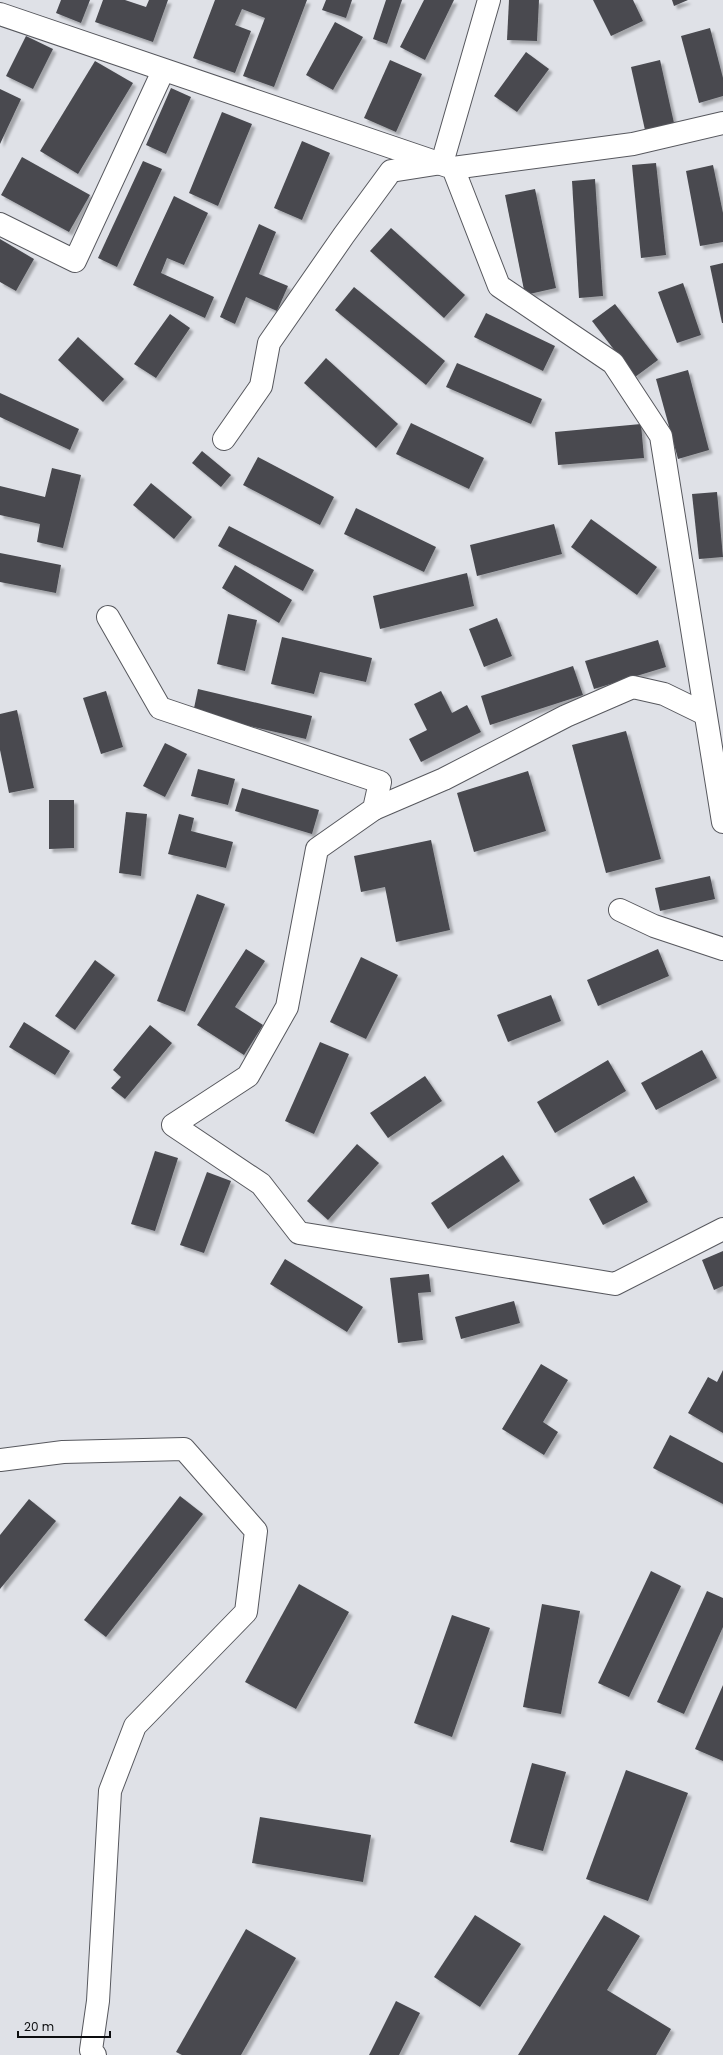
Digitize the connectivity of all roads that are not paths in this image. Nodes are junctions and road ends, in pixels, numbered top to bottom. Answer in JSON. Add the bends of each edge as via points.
{"nodes":[{"id":1,"x":489,"y":0,"type":"edge"},
{"id":2,"x":0,"y":14,"type":"edge"},
{"id":3,"x":163,"y":71,"type":"junction"},
{"id":4,"x":723,"y":124,"type":"edge"},
{"id":5,"x":447,"y":166,"type":"junction"},
{"id":6,"x":0,"y":224,"type":"edge"},
{"id":7,"x":224,"y":439,"type":"dead end"},
{"id":8,"x":108,"y":617,"type":"dead end"},
{"id":9,"x":705,"y":714,"type":"junction"},
{"id":10,"x":374,"y":809,"type":"junction"},
{"id":11,"x":723,"y":822,"type":"edge"},
{"id":12,"x":620,"y":910,"type":"dead end"},
{"id":13,"x":723,"y":949,"type":"edge"},
{"id":14,"x":723,"y":1229,"type":"edge"},
{"id":15,"x":0,"y":1460,"type":"edge"},
{"id":16,"x":95,"y":2055,"type":"edge"}],
"edges":[{"from":1,"to":5,"type":"street"},
{"from":2,"to":3,"type":"street"},
{"from":3,"to":5,"type":"street"},
{"from":3,"to":6,"type":"street","via":[[75,262]]},
{"from":4,"to":5,"type":"street","via":[[633,144]]},
{"from":5,"to":7,"type":"street","via":[[391,171],[269,343],[261,386]]},
{"from":5,"to":9,"type":"street","via":[[499,286],[613,363],[661,436]]},
{"from":8,"to":10,"type":"street","via":[[160,708],[380,782]]},
{"from":9,"to":10,"type":"street","via":[[664,694],[633,687],[566,716],[444,779]]},
{"from":9,"to":11,"type":"street"},
{"from":10,"to":14,"type":"street","via":[[317,849],[287,1007],[248,1076],[173,1125],[261,1184],[299,1233],[615,1284]]},
{"from":12,"to":13,"type":"street","via":[[654,926]]},
{"from":15,"to":16,"type":"street","via":[[63,1452],[184,1449],[256,1530],[246,1612],[135,1726],[110,1791],[98,2001],[91,2050]]}]}
